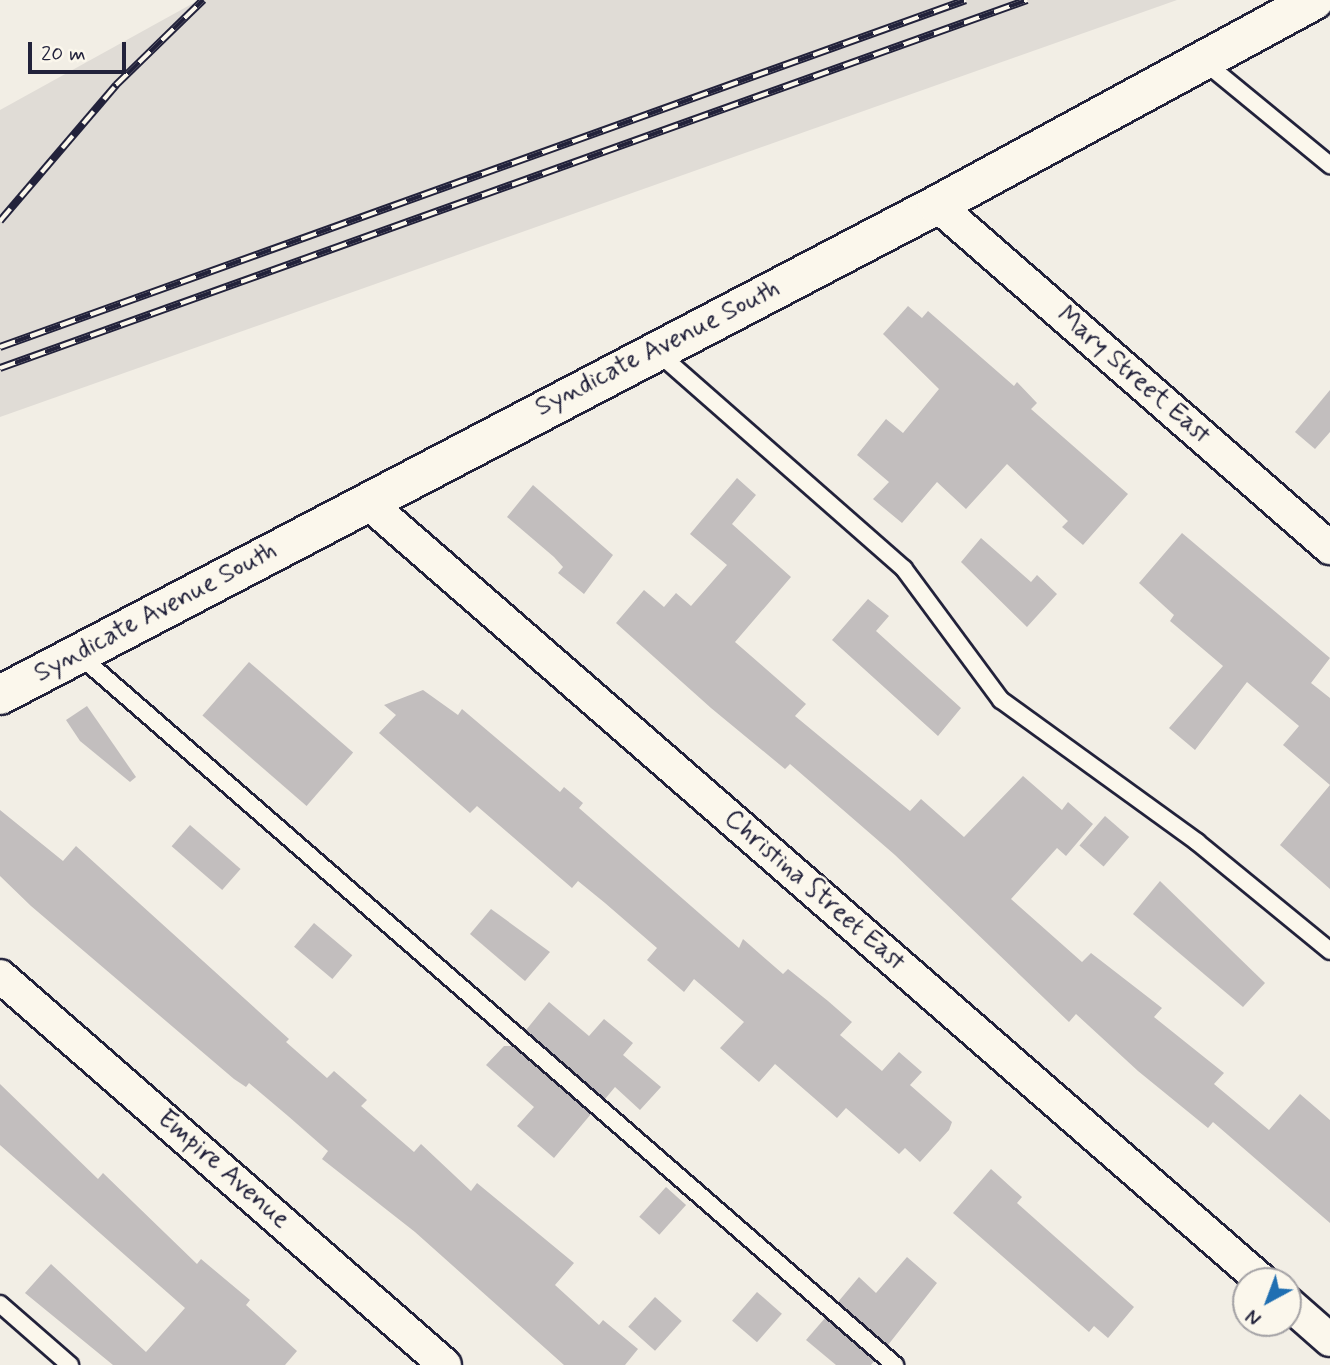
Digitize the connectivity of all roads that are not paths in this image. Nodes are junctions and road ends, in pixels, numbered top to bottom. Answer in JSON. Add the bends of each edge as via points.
{"nodes":[{"id":1,"x":1314,"y":0,"type":"edge"},
{"id":2,"x":1202,"y":59,"type":"junction"},
{"id":3,"x":1330,"y":165,"type":"edge"},
{"id":4,"x":937,"y":205,"type":"junction"},
{"id":5,"x":654,"y":350,"type":"junction"},
{"id":6,"x":366,"y":501,"type":"junction"},
{"id":7,"x":1330,"y":548,"type":"edge"},
{"id":8,"x":79,"y":655,"type":"junction"},
{"id":9,"x":0,"y":695,"type":"edge"},
{"id":10,"x":1330,"y":951,"type":"edge"},
{"id":11,"x":0,"y":976,"type":"edge"},
{"id":12,"x":1246,"y":1267,"type":"edge"},
{"id":13,"x":0,"y":1304,"type":"edge"},
{"id":14,"x":1302,"y":1315,"type":"edge"},
{"id":15,"x":1330,"y":1340,"type":"edge"},
{"id":16,"x":70,"y":1365,"type":"edge"},
{"id":17,"x":445,"y":1365,"type":"edge"},
{"id":18,"x":895,"y":1365,"type":"edge"}],
"edges":[{"from":1,"to":2,"type":"street","name":"Syndicate Avenue South"},
{"from":2,"to":3,"type":"lane"},
{"from":2,"to":4,"type":"street","name":"Syndicate Avenue South"},
{"from":4,"to":5,"type":"street","name":"Syndicate Avenue South"},
{"from":4,"to":7,"type":"street","name":"Mary Street East"},
{"from":5,"to":6,"type":"street","name":"Syndicate Avenue South"},
{"from":5,"to":10,"type":"lane","via":[[904,569],[1002,701],[1197,842]]},
{"from":6,"to":8,"type":"street","name":"Syndicate Avenue South"},
{"from":6,"to":12,"type":"street","name":"Christina Street East"},
{"from":8,"to":9,"type":"street","name":"Syndicate Avenue South"},
{"from":8,"to":18,"type":"lane"},
{"from":11,"to":17,"type":"street","name":"Empire Avenue"},
{"from":13,"to":16,"type":"lane"},
{"from":14,"to":15,"type":"street"}]}
